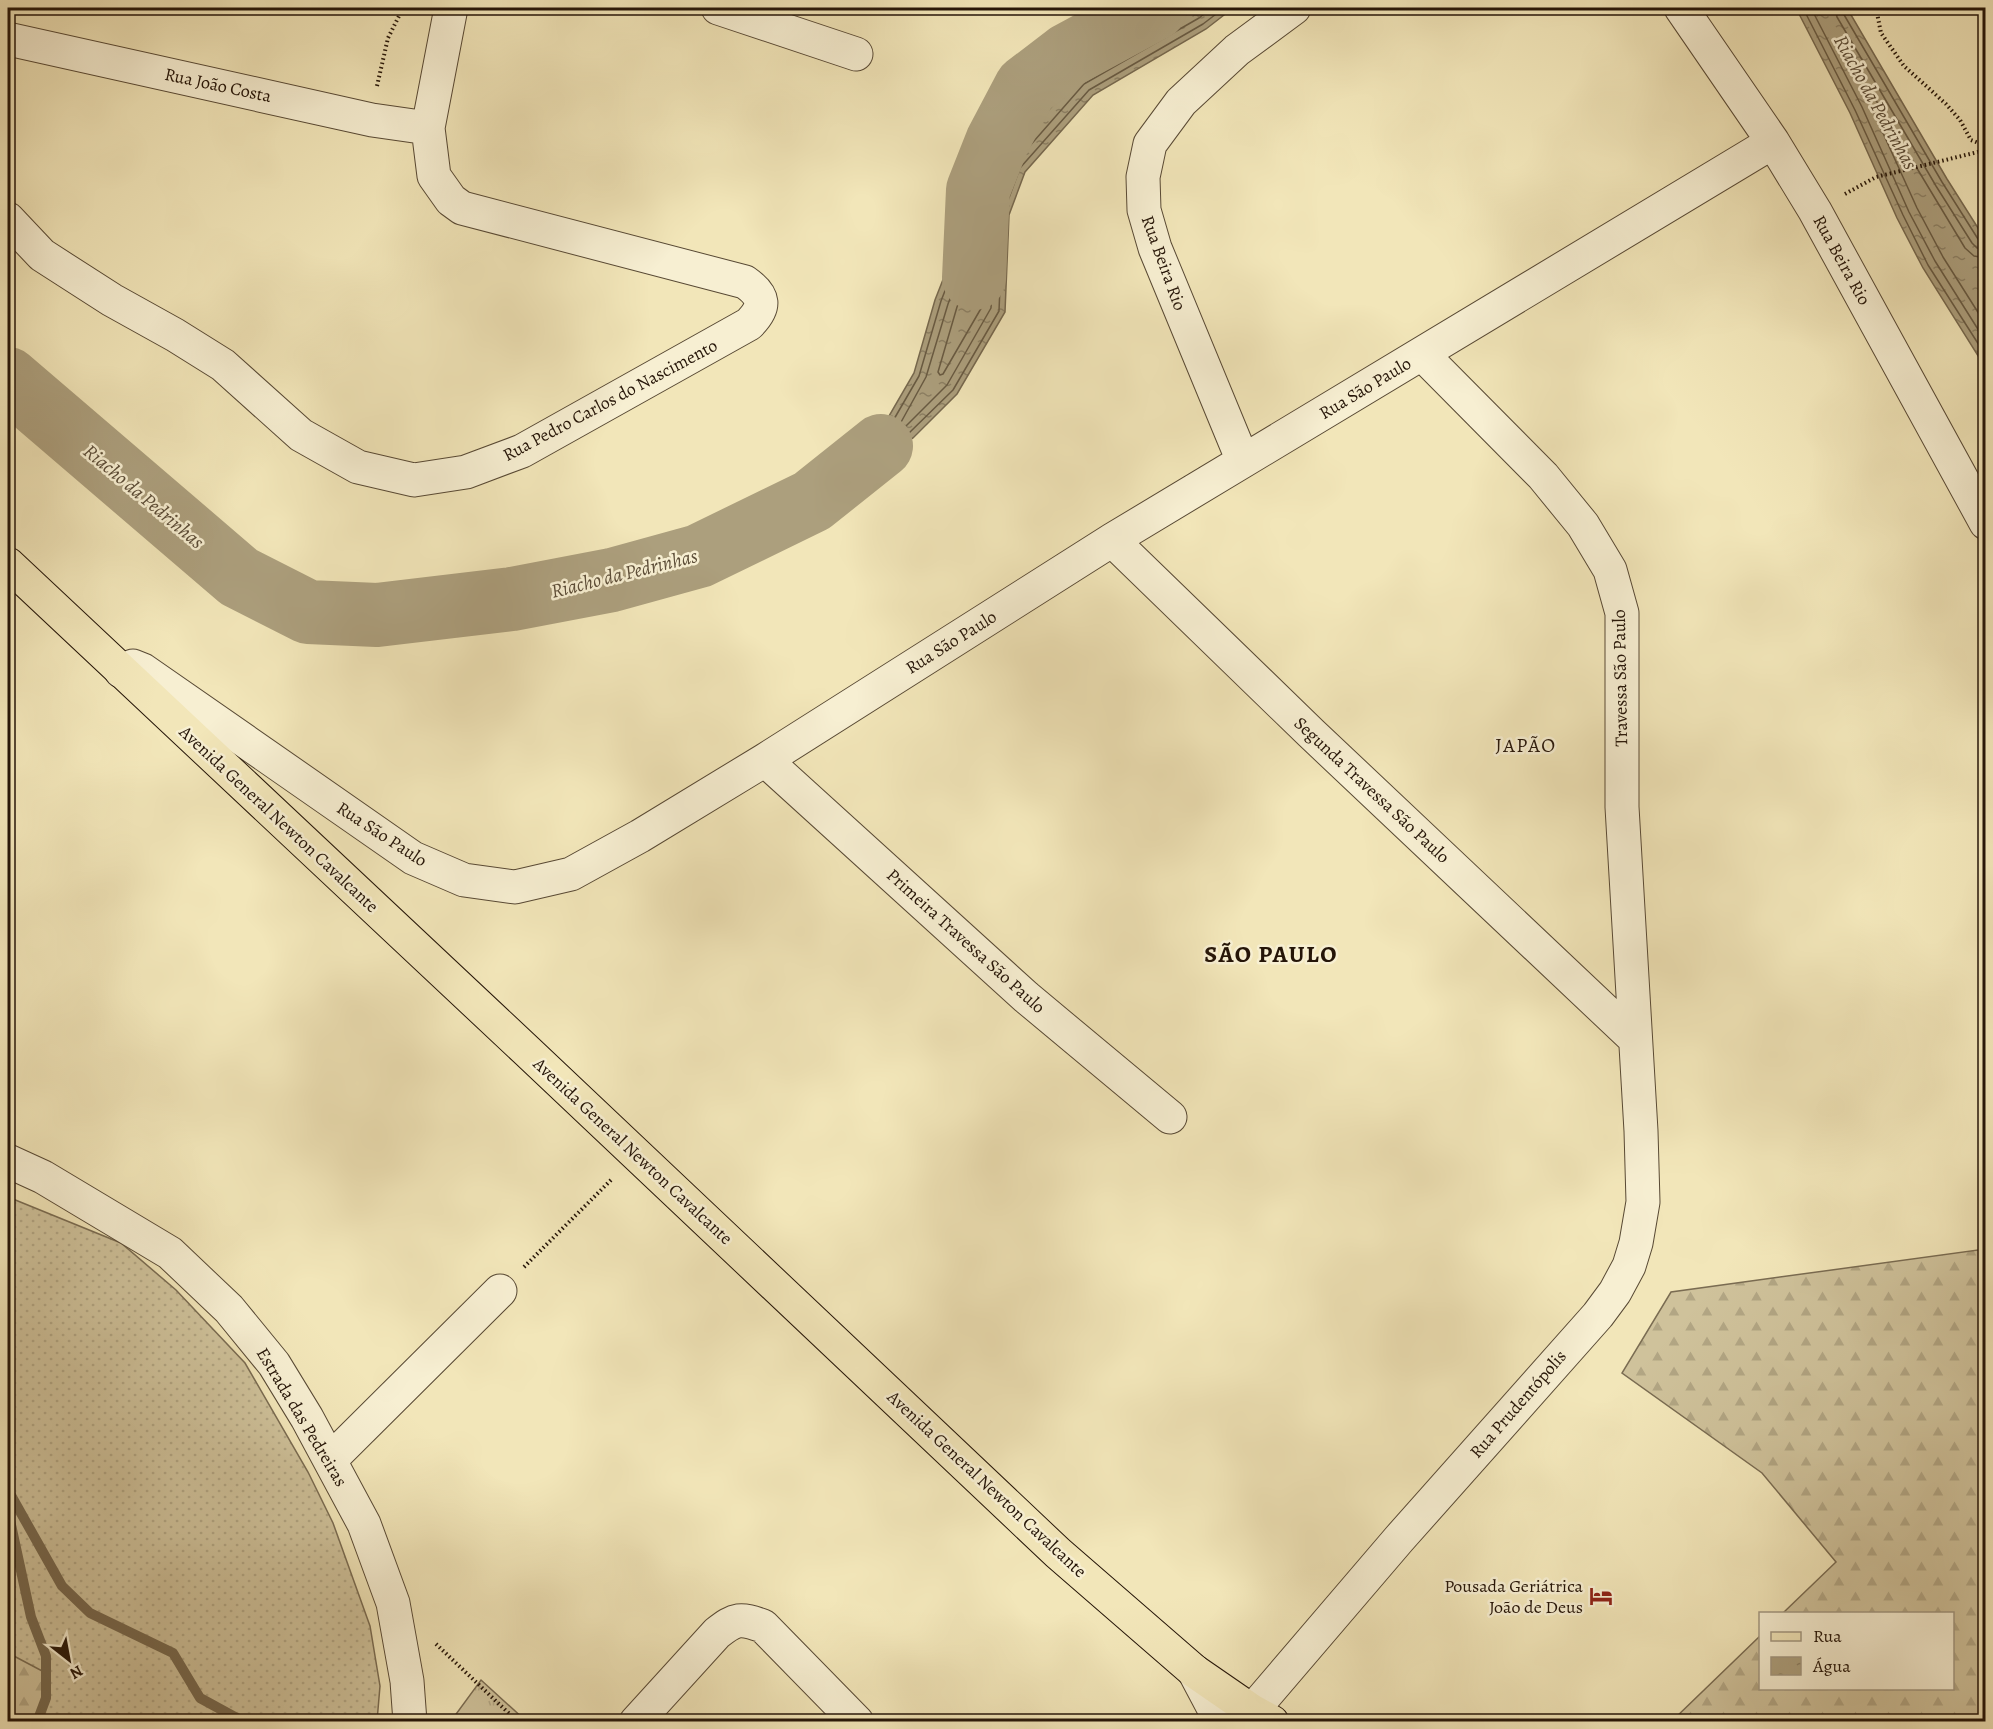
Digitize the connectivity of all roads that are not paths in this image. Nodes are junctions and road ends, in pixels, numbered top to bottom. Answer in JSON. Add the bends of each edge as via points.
{"nodes":[{"id":1,"x":451,"y":8,"type":"edge"},
{"id":2,"x":718,"y":8,"type":"edge"},
{"id":3,"x":1294,"y":8,"type":"edge"},
{"id":4,"x":1681,"y":8,"type":"edge"},
{"id":5,"x":8,"y":39,"type":"edge"},
{"id":6,"x":856,"y":54,"type":"dead end"},
{"id":7,"x":428,"y":128,"type":"junction"},
{"id":8,"x":1773,"y":142,"type":"junction"},
{"id":9,"x":8,"y":219,"type":"edge"},
{"id":10,"x":1422,"y":354,"type":"junction"},
{"id":11,"x":1243,"y":461,"type":"junction"},
{"id":12,"x":1986,"y":523,"type":"edge"},
{"id":13,"x":1112,"y":540,"type":"junction"},
{"id":14,"x":8,"y":564,"type":"edge"},
{"id":15,"x":120,"y":671,"type":"junction"},
{"id":16,"x":765,"y":760,"type":"junction"},
{"id":17,"x":1635,"y":1039,"type":"junction"},
{"id":18,"x":1170,"y":1117,"type":"dead end"},
{"id":19,"x":8,"y":1161,"type":"edge"},
{"id":20,"x":500,"y":1291,"type":"road end"},
{"id":21,"x":330,"y":1460,"type":"junction"},
{"id":22,"x":1194,"y":1671,"type":"junction"},
{"id":23,"x":1262,"y":1716,"type":"edge"},
{"id":24,"x":410,"y":1722,"type":"edge"},
{"id":25,"x":636,"y":1722,"type":"edge"},
{"id":26,"x":857,"y":1722,"type":"edge"},
{"id":27,"x":1221,"y":1722,"type":"edge"}],
"edges":[{"from":1,"to":7,"type":"street"},
{"from":2,"to":6,"type":"street"},
{"from":3,"to":11,"type":"street","name":"Rua Beira Rio","via":[[1237,50],[1181,102],[1150,144],[1143,177],[1144,210],[1155,248]]},
{"from":4,"to":8,"type":"street","name":"Rua Beira Rio"},
{"from":5,"to":7,"type":"street","name":"Rua João Costa","via":[[372,120]]},
{"from":7,"to":9,"type":"street","name":"Rua Pedro Carlos do Nascimento","via":[[434,176],[451,200],[462,208],[745,282],[756,290],[761,301],[760,314],[749,324],[522,451],[466,472],[414,480],[358,467],[302,435],[223,365],[42,255]]},
{"from":8,"to":10,"type":"street","name":"Rua São Paulo"},
{"from":8,"to":12,"type":"street","name":"Rua Beira Rio","via":[[1815,210]]},
{"from":10,"to":11,"type":"street","name":"Rua São Paulo"},
{"from":10,"to":17,"type":"street","name":"Travessa São Paulo","via":[[1543,476],[1583,525],[1610,570],[1622,613],[1622,807]]},
{"from":11,"to":13,"type":"street","name":"Rua São Paulo"},
{"from":13,"to":16,"type":"street","name":"Rua São Paulo"},
{"from":13,"to":17,"type":"street","name":"Segunda Travessa São Paulo"},
{"from":14,"to":15,"type":"main road","name":"Avenida General Newton Cavalcante"},
{"from":15,"to":16,"type":"street","name":"Rua São Paulo","via":[[133,666],[143,670],[413,858],[464,880],[514,886],[571,874]]},
{"from":15,"to":22,"type":"main road","name":"Avenida General Newton Cavalcante","via":[[1058,1553]]},
{"from":16,"to":18,"type":"street","name":"Primeira Travessa São Paulo","via":[[1026,997]]},
{"from":17,"to":23,"type":"street","name":"Rua Prudentópolis","via":[[1643,1202],[1629,1266],[1615,1292],[1399,1539]]},
{"from":19,"to":21,"type":"street","name":"Estrada das Pedreiras","via":[[43,1177],[170,1253],[229,1309],[274,1364]]},
{"from":20,"to":21,"type":"street"},
{"from":21,"to":24,"type":"street","name":"Estrada das Pedreiras","via":[[364,1524],[393,1603]]},
{"from":22,"to":23,"type":"main road","name":"Avenida General Newton Cavalcante"},
{"from":22,"to":27,"type":"street"},
{"from":25,"to":26,"type":"street","via":[[717,1634],[730,1623],[744,1619],[763,1626]]}]}
